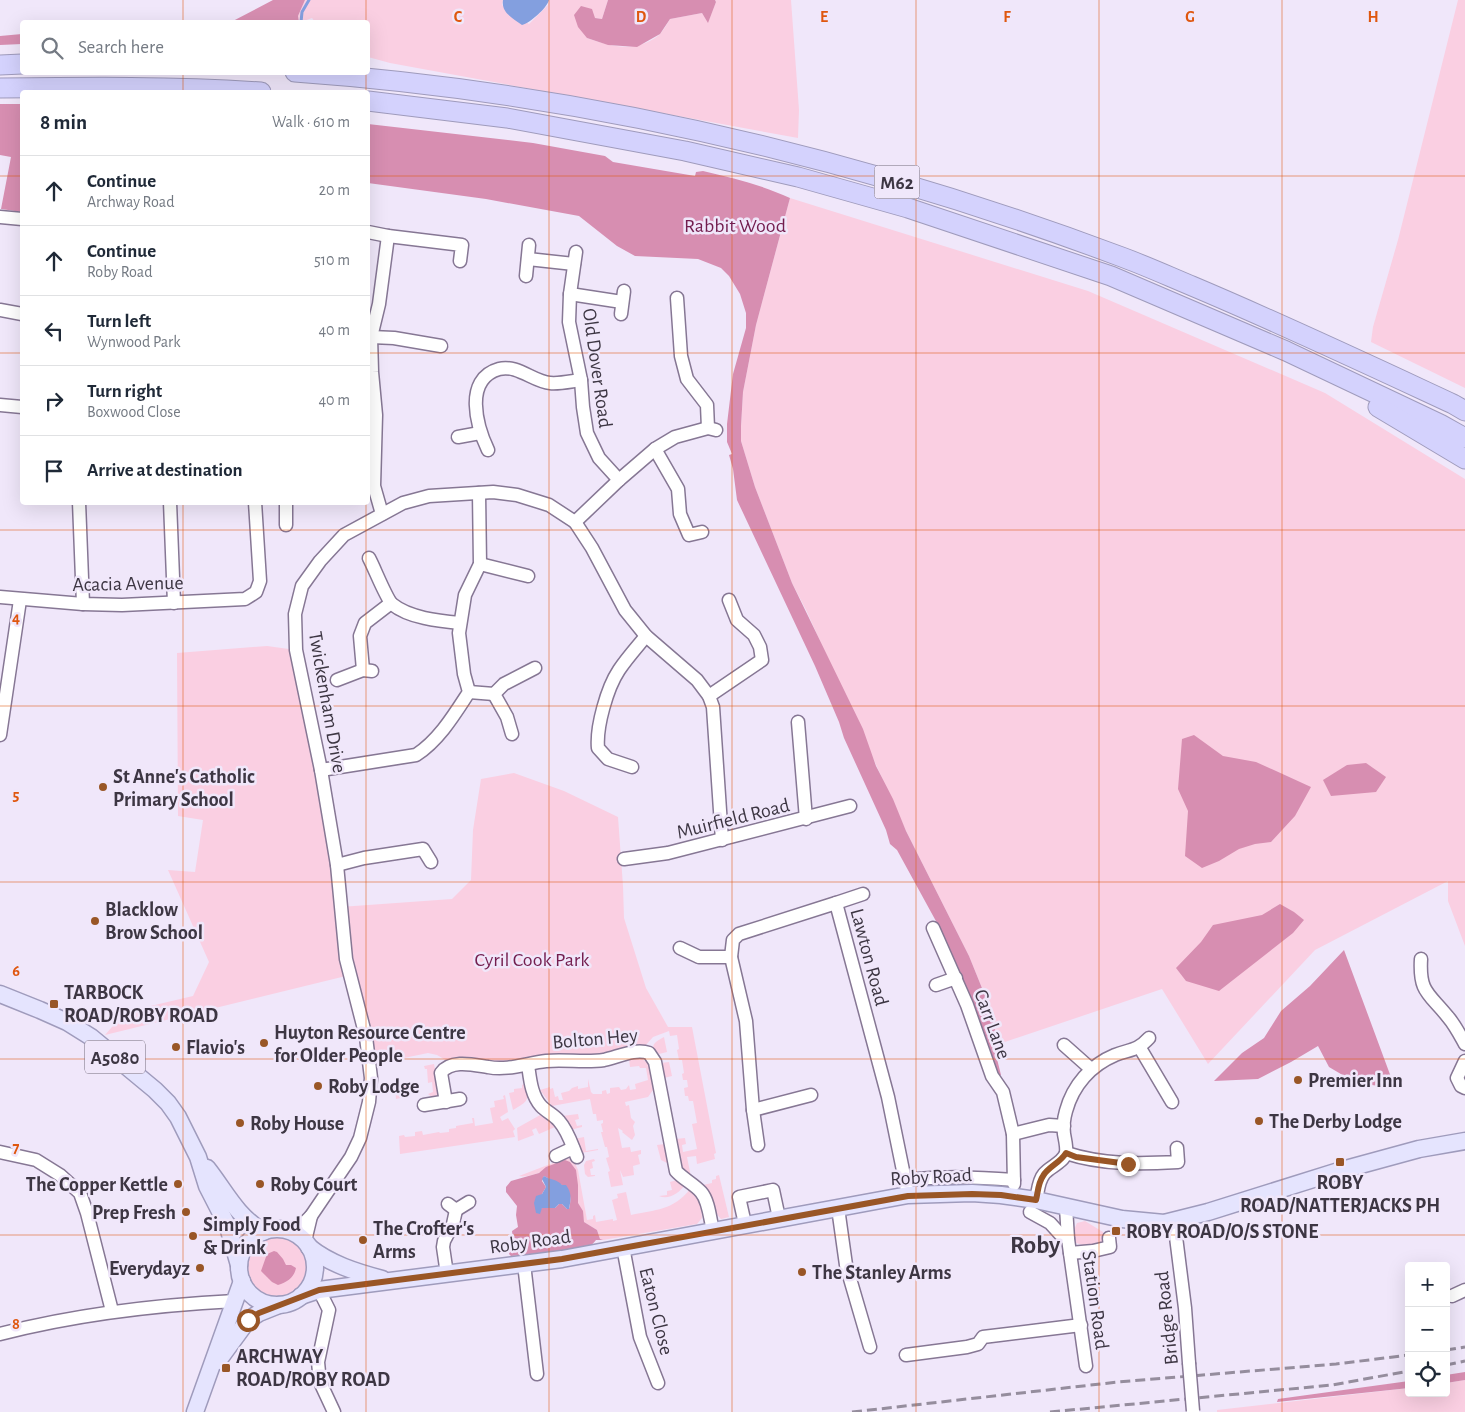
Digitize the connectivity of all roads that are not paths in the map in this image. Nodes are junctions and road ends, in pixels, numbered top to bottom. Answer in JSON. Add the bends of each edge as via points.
{"nodes":[{"id":1,"x":20,"y":64,"type":"edge"},
{"id":2,"x":0,"y":65,"type":"edge"},
{"id":3,"x":327,"y":75,"type":"edge"},
{"id":4,"x":0,"y":88,"type":"edge"},
{"id":5,"x":230,"y":90,"type":"edge"},
{"id":6,"x":370,"y":101,"type":"edge"},
{"id":7,"x":0,"y":217,"type":"edge"},
{"id":8,"x":20,"y":219,"type":"edge"},
{"id":9,"x":370,"y":232,"type":"edge"},
{"id":10,"x":388,"y":236,"type":"junction"},
{"id":11,"x":529,"y":245,"type":"dead end"},
{"id":12,"x":576,"y":252,"type":"dead end"},
{"id":13,"x":528,"y":259,"type":"junction"},
{"id":14,"x":460,"y":261,"type":"dead end"},
{"id":15,"x":574,"y":264,"type":"junction"},
{"id":16,"x":526,"y":276,"type":"dead end"},
{"id":17,"x":570,"y":294,"type":"junction"},
{"id":18,"x":677,"y":298,"type":"dead end"},
{"id":19,"x":622,"y":302,"type":"dead end"},
{"id":20,"x":0,"y":310,"type":"edge"},
{"id":21,"x":20,"y":314,"type":"edge"},
{"id":22,"x":1270,"y":319,"type":"junction"},
{"id":23,"x":371,"y":337,"type":"junction"},
{"id":24,"x":441,"y":346,"type":"dead end"},
{"id":25,"x":1286,"y":351,"type":"junction"},
{"id":26,"x":581,"y":380,"type":"junction"},
{"id":27,"x":1465,"y":399,"type":"edge"},
{"id":28,"x":0,"y":405,"type":"edge"},
{"id":29,"x":20,"y":407,"type":"edge"},
{"id":30,"x":1465,"y":411,"type":"edge"},
{"id":31,"x":480,"y":433,"type":"junction"},
{"id":32,"x":458,"y":437,"type":"dead end"},
{"id":33,"x":1465,"y":438,"type":"edge"},
{"id":34,"x":488,"y":450,"type":"dead end"},
{"id":35,"x":655,"y":450,"type":"junction"},
{"id":36,"x":1465,"y":459,"type":"edge"},
{"id":37,"x":619,"y":480,"type":"junction"},
{"id":38,"x":478,"y":493,"type":"junction"},
{"id":39,"x":79,"y":505,"type":"edge"},
{"id":40,"x":170,"y":505,"type":"edge"},
{"id":41,"x":255,"y":505,"type":"edge"},
{"id":42,"x":286,"y":505,"type":"edge"},
{"id":43,"x":382,"y":514,"type":"junction"},
{"id":44,"x":575,"y":522,"type":"junction"},
{"id":45,"x":286,"y":525,"type":"dead end"},
{"id":46,"x":702,"y":532,"type":"dead end"},
{"id":47,"x":689,"y":535,"type":"junction"},
{"id":48,"x":685,"y":548,"type":"dead end"},
{"id":49,"x":369,"y":558,"type":"dead end"},
{"id":50,"x":480,"y":564,"type":"junction"},
{"id":51,"x":528,"y":576,"type":"dead end"},
{"id":52,"x":0,"y":598,"type":"edge"},
{"id":53,"x":20,"y":600,"type":"junction"},
{"id":54,"x":729,"y":600,"type":"dead end"},
{"id":55,"x":174,"y":603,"type":"junction"},
{"id":56,"x":391,"y":603,"type":"junction"},
{"id":57,"x":83,"y":604,"type":"junction"},
{"id":58,"x":460,"y":623,"type":"junction"},
{"id":59,"x":646,"y":636,"type":"junction"},
{"id":60,"x":535,"y":668,"type":"dead end"},
{"id":61,"x":337,"y":680,"type":"dead end"},
{"id":62,"x":469,"y":692,"type":"junction"},
{"id":63,"x":3,"y":693,"type":"edge"},
{"id":64,"x":494,"y":694,"type":"junction"},
{"id":65,"x":709,"y":696,"type":"junction"},
{"id":66,"x":798,"y":722,"type":"dead end"},
{"id":67,"x":512,"y":734,"type":"dead end"},
{"id":68,"x":0,"y":735,"type":"edge"},
{"id":69,"x":632,"y":767,"type":"dead end"},
{"id":70,"x":321,"y":770,"type":"junction"},
{"id":71,"x":850,"y":806,"type":"dead end"},
{"id":72,"x":806,"y":818,"type":"junction"},
{"id":73,"x":722,"y":840,"type":"junction"},
{"id":74,"x":624,"y":859,"type":"dead end"},
{"id":75,"x":431,"y":862,"type":"dead end"},
{"id":76,"x":337,"y":865,"type":"junction"},
{"id":77,"x":863,"y":894,"type":"dead end"},
{"id":78,"x":836,"y":904,"type":"junction"},
{"id":79,"x":933,"y":928,"type":"dead end"},
{"id":80,"x":680,"y":948,"type":"dead end"},
{"id":81,"x":731,"y":957,"type":"junction"},
{"id":82,"x":1421,"y":959,"type":"dead end"},
{"id":83,"x":956,"y":978,"type":"junction"},
{"id":84,"x":936,"y":985,"type":"dead end"},
{"id":85,"x":0,"y":994,"type":"edge"},
{"id":86,"x":1465,"y":1044,"type":"edge"},
{"id":87,"x":1064,"y":1045,"type":"dead end"},
{"id":88,"x":1465,"y":1061,"type":"edge"},
{"id":89,"x":528,"y":1065,"type":"junction"},
{"id":90,"x":1092,"y":1068,"type":"junction"},
{"id":91,"x":1465,"y":1088,"type":"edge"},
{"id":92,"x":811,"y":1095,"type":"dead end"},
{"id":93,"x":460,"y":1099,"type":"dead end"},
{"id":94,"x":446,"y":1102,"type":"junction"},
{"id":95,"x":1172,"y":1102,"type":"dead end"},
{"id":96,"x":424,"y":1106,"type":"dead end"},
{"id":97,"x":753,"y":1110,"type":"junction"},
{"id":98,"x":1064,"y":1126,"type":"junction"},
{"id":99,"x":1013,"y":1134,"type":"junction"},
{"id":100,"x":1465,"y":1141,"type":"edge"},
{"id":101,"x":758,"y":1145,"type":"dead end"},
{"id":102,"x":1177,"y":1148,"type":"dead end"},
{"id":103,"x":0,"y":1152,"type":"edge"},
{"id":104,"x":1066,"y":1153,"type":"junction"},
{"id":105,"x":556,"y":1156,"type":"dead end"},
{"id":106,"x":198,"y":1157,"type":"junction"},
{"id":107,"x":906,"y":1188,"type":"junction"},
{"id":108,"x":469,"y":1202,"type":"dead end"},
{"id":109,"x":1033,"y":1206,"type":"junction"},
{"id":110,"x":1066,"y":1207,"type":"junction"},
{"id":111,"x":838,"y":1208,"type":"junction"},
{"id":112,"x":311,"y":1216,"type":"junction"},
{"id":113,"x":779,"y":1218,"type":"junction"},
{"id":114,"x":1174,"y":1221,"type":"junction"},
{"id":115,"x":745,"y":1224,"type":"junction"},
{"id":116,"x":288,"y":1230,"type":"junction"},
{"id":117,"x":713,"y":1231,"type":"junction"},
{"id":118,"x":263,"y":1232,"type":"junction"},
{"id":119,"x":1109,"y":1238,"type":"dead end"},
{"id":120,"x":1068,"y":1239,"type":"junction"},
{"id":121,"x":307,"y":1244,"type":"junction"},
{"id":122,"x":623,"y":1247,"type":"junction"},
{"id":123,"x":1070,"y":1253,"type":"junction"},
{"id":124,"x":524,"y":1264,"type":"junction"},
{"id":125,"x":239,"y":1265,"type":"junction"},
{"id":126,"x":447,"y":1274,"type":"junction"},
{"id":127,"x":242,"y":1281,"type":"junction"},
{"id":128,"x":392,"y":1281,"type":"junction"},
{"id":129,"x":319,"y":1290,"type":"junction"},
{"id":130,"x":1465,"y":1290,"type":"edge"},
{"id":131,"x":301,"y":1296,"type":"junction"},
{"id":132,"x":1452,"y":1296,"type":"dead end"},
{"id":133,"x":280,"y":1304,"type":"junction"},
{"id":134,"x":233,"y":1307,"type":"junction"},
{"id":135,"x":112,"y":1311,"type":"junction"},
{"id":136,"x":248,"y":1320,"type":"junction"},
{"id":137,"x":1081,"y":1325,"type":"junction"},
{"id":138,"x":0,"y":1334,"type":"edge"},
{"id":139,"x":870,"y":1347,"type":"dead end"},
{"id":140,"x":906,"y":1355,"type":"dead end"},
{"id":141,"x":1086,"y":1366,"type":"dead end"},
{"id":142,"x":537,"y":1374,"type":"dead end"},
{"id":143,"x":208,"y":1375,"type":"junction"},
{"id":144,"x":658,"y":1382,"type":"dead end"},
{"id":145,"x":195,"y":1412,"type":"edge"},
{"id":146,"x":334,"y":1412,"type":"edge"},
{"id":147,"x":1193,"y":1412,"type":"edge"}],
"edges":[{"from":1,"to":2,"type":"highway"},
{"from":3,"to":22,"type":"highway","number":"M62","via":[[511,96],[688,129],[799,154],[1012,218],[1122,257]]},
{"from":4,"to":5,"type":"highway"},
{"from":6,"to":25,"type":"highway","number":"M62","via":[[508,118],[685,151],[798,177],[908,208],[1111,276]]},
{"from":7,"to":8,"type":"street"},
{"from":9,"to":10,"type":"street"},
{"from":10,"to":14,"type":"street","via":[[462,245]]},
{"from":10,"to":23,"type":"street"},
{"from":11,"to":13,"type":"street"},
{"from":12,"to":15,"type":"street","name":"Old Dover Road"},
{"from":13,"to":15,"type":"street"},
{"from":13,"to":16,"type":"street"},
{"from":15,"to":17,"type":"street","name":"Old Dover Road"},
{"from":17,"to":19,"type":"street"},
{"from":17,"to":26,"type":"street","name":"Old Dover Road","via":[[569,322]]},
{"from":18,"to":35,"type":"street","via":[[681,356],[687,379],[707,405],[712,429],[675,437]]},
{"from":20,"to":21,"type":"street"},
{"from":22,"to":27,"type":"highway"},
{"from":22,"to":30,"type":"highway","number":"M62"},
{"from":23,"to":24,"type":"street"},
{"from":23,"to":43,"type":"street","via":[[376,414],[374,486]]},
{"from":25,"to":33,"type":"highway","number":"M62"},
{"from":25,"to":36,"type":"highway"},
{"from":26,"to":31,"type":"street","via":[[549,383],[526,373],[499,368],[480,383],[476,396]]},
{"from":26,"to":37,"type":"street","name":"Old Dover Road","via":[[587,433],[599,458]]},
{"from":28,"to":29,"type":"street"},
{"from":31,"to":32,"type":"street"},
{"from":31,"to":34,"type":"street"},
{"from":35,"to":37,"type":"street"},
{"from":35,"to":47,"type":"street","via":[[678,489],[680,514]]},
{"from":37,"to":44,"type":"street"},
{"from":38,"to":43,"type":"street","name":"Twickenham Drive","via":[[429,496],[403,503]]},
{"from":38,"to":44,"type":"street","name":"Twickenham Drive","via":[[517,495],[548,505]]},
{"from":38,"to":50,"type":"street"},
{"from":39,"to":57,"type":"street"},
{"from":40,"to":55,"type":"street"},
{"from":41,"to":55,"type":"street","name":"Acacia Avenue","via":[[260,581],[256,592],[245,599]]},
{"from":42,"to":45,"type":"street"},
{"from":43,"to":70,"type":"street","name":"Twickenham Drive","via":[[344,535],[320,561],[302,586],[295,614],[296,650]]},
{"from":44,"to":59,"type":"street","name":"Twickenham Drive","via":[[625,610]]},
{"from":46,"to":47,"type":"street"},
{"from":47,"to":48,"type":"street"},
{"from":49,"to":56,"type":"street"},
{"from":50,"to":51,"type":"street"},
{"from":50,"to":58,"type":"street","via":[[465,595]]},
{"from":52,"to":53,"type":"street","name":"Acacia Avenue"},
{"from":53,"to":57,"type":"street","name":"Acacia Avenue"},
{"from":53,"to":63,"type":"street"},
{"from":54,"to":65,"type":"street","via":[[737,620],[754,636],[762,660]]},
{"from":55,"to":57,"type":"street","name":"Acacia Avenue"},
{"from":56,"to":58,"type":"street","via":[[427,619]]},
{"from":56,"to":61,"type":"street","via":[[365,623],[360,636],[368,671]]},
{"from":58,"to":62,"type":"street","via":[[464,674]]},
{"from":59,"to":65,"type":"street","name":"Twickenham Drive","via":[[697,680]]},
{"from":59,"to":69,"type":"street","via":[[618,671],[597,736],[598,748],[608,759]]},
{"from":60,"to":64,"type":"street","via":[[504,684]]},
{"from":62,"to":64,"type":"street"},
{"from":62,"to":70,"type":"street","via":[[436,738],[416,755]]},
{"from":63,"to":68,"type":"street"},
{"from":64,"to":67,"type":"street"},
{"from":65,"to":73,"type":"street","name":"Twickenham Drive","via":[[713,706]]},
{"from":66,"to":72,"type":"street"},
{"from":70,"to":76,"type":"street","name":"Twickenham Drive"},
{"from":71,"to":72,"type":"street","name":"Muirfield Road"},
{"from":72,"to":73,"type":"street","name":"Muirfield Road"},
{"from":73,"to":74,"type":"street","name":"Muirfield Road"},
{"from":75,"to":76,"type":"street","via":[[423,848]]},
{"from":76,"to":112,"type":"street","name":"Twickenham Drive","via":[[346,959],[366,1037],[371,1078],[360,1138]]},
{"from":77,"to":78,"type":"street"},
{"from":78,"to":81,"type":"street","name":"Lawton Road","via":[[739,934],[733,940]]},
{"from":78,"to":107,"type":"street","name":"Lawton Road","via":[[888,1097]]},
{"from":79,"to":83,"type":"street","name":"Carr Lane"},
{"from":80,"to":81,"type":"street","via":[[699,957]]},
{"from":81,"to":97,"type":"street","via":[[746,1021]]},
{"from":82,"to":86,"type":"street","via":[[1420,975],[1424,988]]},
{"from":83,"to":84,"type":"street"},
{"from":83,"to":99,"type":"street","name":"Carr Lane","via":[[992,1076],[1003,1092]]},
{"from":85,"to":106,"type":"main road","number":"A5080","via":[[67,1022],[112,1054],[168,1103]]},
{"from":87,"to":90,"type":"street"},
{"from":88,"to":91,"type":"street","via":[[1457,1078]]},
{"from":89,"to":94,"type":"street","name":"Bolton Hey","via":[[499,1068],[468,1064],[444,1069],[441,1073]]},
{"from":89,"to":105,"type":"street","via":[[537,1100],[560,1121],[575,1153]]},
{"from":89,"to":117,"type":"street","name":"Bolton Hey","via":[[650,1053],[676,1170],[705,1197]]},
{"from":90,"to":95,"type":"street","via":[[1145,1043]]},
{"from":90,"to":98,"type":"street","via":[[1071,1097]]},
{"from":92,"to":97,"type":"street"},
{"from":93,"to":94,"type":"street"},
{"from":94,"to":96,"type":"street"},
{"from":97,"to":101,"type":"street"},
{"from":98,"to":99,"type":"street","via":[[1049,1125]]},
{"from":98,"to":104,"type":"street"},
{"from":99,"to":107,"type":"street","name":"Carr Lane","via":[[1014,1182],[946,1176]]},
{"from":100,"to":114,"type":"main road","name":"Roby Road","via":[[1419,1149],[1342,1170]]},
{"from":102,"to":104,"type":"street","via":[[1178,1162],[1161,1163],[1128,1164]]},
{"from":103,"to":135,"type":"street","via":[[36,1160],[80,1193]]},
{"from":104,"to":109,"type":"street","via":[[1043,1175]]},
{"from":106,"to":118,"type":"main road","number":"A5080","via":[[232,1205],[250,1224]]},
{"from":106,"to":125,"type":"main road","number":"A5080","via":[[207,1186],[228,1227]]},
{"from":107,"to":109,"type":"main road","name":"Roby Road","via":[[1001,1195]]},
{"from":107,"to":111,"type":"main road","name":"Roby Road"},
{"from":108,"to":126,"type":"street","via":[[452,1207],[453,1224],[443,1247]]},
{"from":109,"to":110,"type":"main road","name":"Roby Road"},
{"from":109,"to":120,"type":"street","name":"Station Road"},
{"from":110,"to":114,"type":"main road","name":"Roby Road","via":[[1122,1219]]},
{"from":110,"to":120,"type":"street","name":"Station Road"},
{"from":111,"to":113,"type":"main road","name":"Roby Road"},
{"from":111,"to":139,"type":"street","via":[[846,1265]]},
{"from":112,"to":116,"type":"street","name":"Twickenham Drive"},
{"from":112,"to":121,"type":"street","name":"Twickenham Drive"},
{"from":113,"to":115,"type":"main road","name":"Roby Road"},
{"from":113,"to":115,"type":"street","via":[[773,1190],[740,1196]]},
{"from":114,"to":147,"type":"street","name":"Bridge Road","bridge":true},
{"from":115,"to":117,"type":"main road","name":"Roby Road"},
{"from":116,"to":118,"type":"main road"},
{"from":116,"to":121,"type":"main road"},
{"from":117,"to":122,"type":"main road","name":"Roby Road"},
{"from":118,"to":125,"type":"main road","via":[[246,1245]]},
{"from":119,"to":123,"type":"street","via":[[1110,1247]]},
{"from":120,"to":123,"type":"street","name":"Station Road"},
{"from":121,"to":128,"type":"main road","name":"Roby Road","via":[[322,1258],[338,1265]]},
{"from":121,"to":131,"type":"main road","via":[[314,1257],[315,1268],[313,1278]]},
{"from":122,"to":124,"type":"main road","name":"Roby Road"},
{"from":122,"to":144,"type":"street","name":"Eaton Close","via":[[640,1337]]},
{"from":123,"to":137,"type":"street","name":"Station Road"},
{"from":124,"to":126,"type":"main road","name":"Roby Road"},
{"from":124,"to":142,"type":"street"},
{"from":125,"to":127,"type":"main road","number":"A5080"},
{"from":126,"to":128,"type":"main road","name":"Roby Road"},
{"from":127,"to":133,"type":"main road","via":[[248,1292],[258,1299],[268,1304]]},
{"from":127,"to":134,"type":"main road"},
{"from":128,"to":129,"type":"main road","name":"Roby Road"},
{"from":129,"to":131,"type":"main road","name":"Roby Road"},
{"from":129,"to":146,"type":"street","via":[[329,1310],[318,1362],[320,1382]]},
{"from":130,"to":132,"type":"street"},
{"from":131,"to":133,"type":"main road"},
{"from":133,"to":136,"type":"main road"},
{"from":134,"to":135,"type":"street","via":[[218,1308],[211,1302]]},
{"from":134,"to":136,"type":"street"},
{"from":134,"to":143,"type":"main road"},
{"from":135,"to":138,"type":"street"},
{"from":136,"to":143,"type":"main road"},
{"from":137,"to":140,"type":"street","via":[[983,1337],[978,1344],[966,1347]]},
{"from":137,"to":141,"type":"street","name":"Station Road"},
{"from":143,"to":145,"type":"main road"}]}
